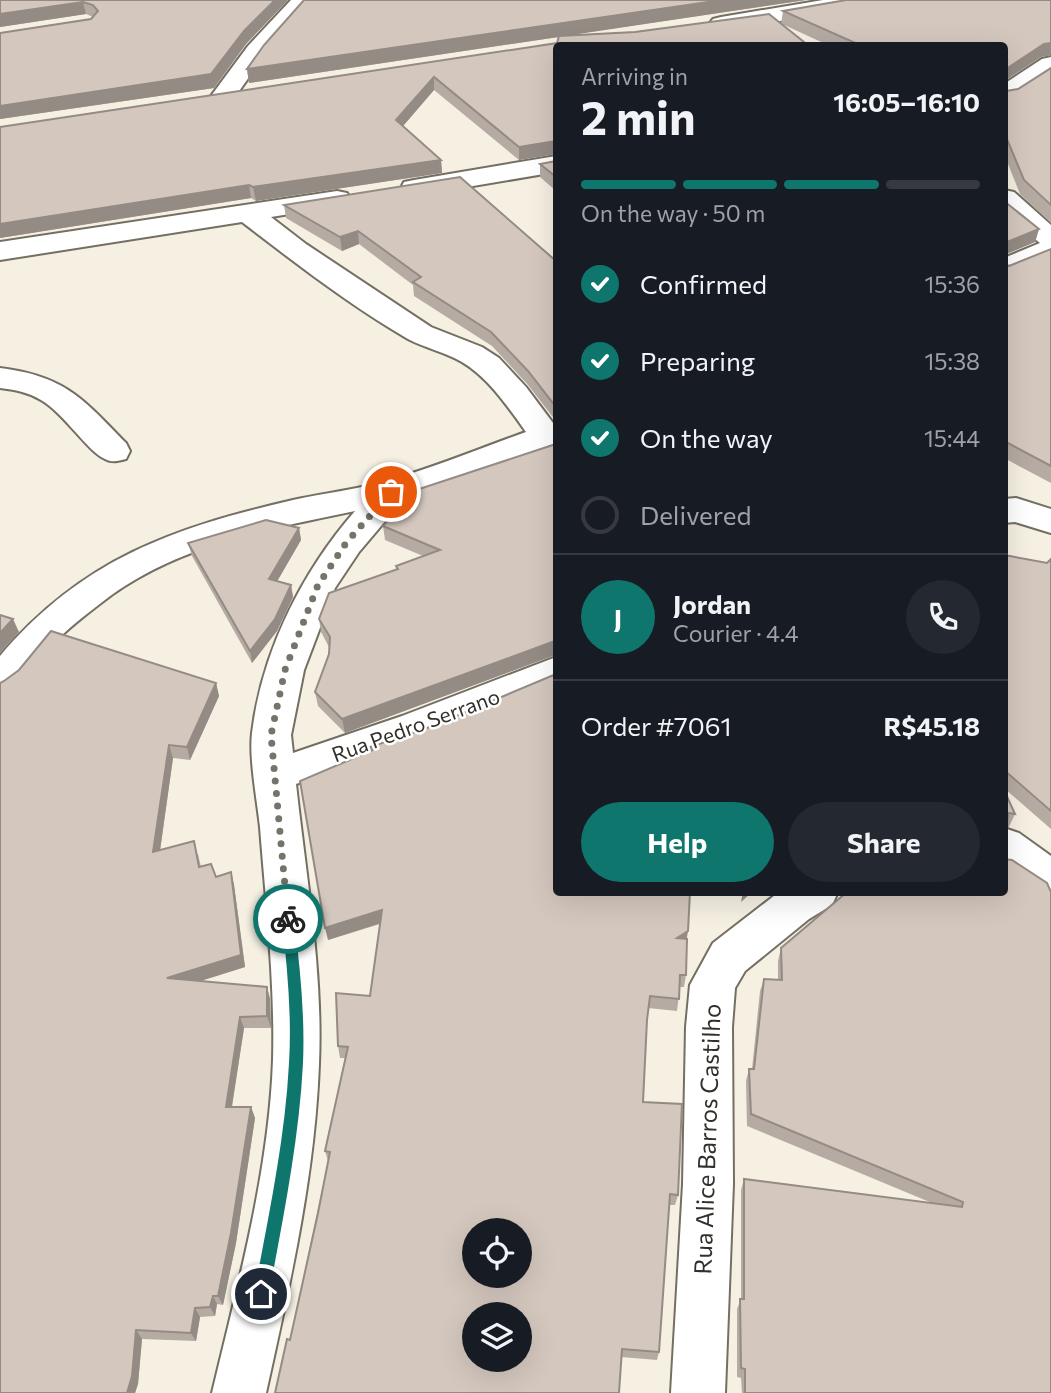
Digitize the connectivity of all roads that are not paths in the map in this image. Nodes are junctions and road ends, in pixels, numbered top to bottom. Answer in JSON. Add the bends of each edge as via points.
{"nodes":[{"id":1,"x":303,"y":0,"type":"edge"},
{"id":2,"x":864,"y":0,"type":"edge"},
{"id":3,"x":699,"y":27,"type":"edge"},
{"id":4,"x":1051,"y":64,"type":"edge"},
{"id":5,"x":258,"y":91,"type":"edge"},
{"id":6,"x":1008,"y":92,"type":"edge"},
{"id":7,"x":553,"y":164,"type":"edge"},
{"id":8,"x":1008,"y":202,"type":"edge"},
{"id":9,"x":248,"y":213,"type":"junction"},
{"id":10,"x":1051,"y":238,"type":"edge"},
{"id":11,"x":1051,"y":249,"type":"edge"},
{"id":12,"x":0,"y":251,"type":"edge"},
{"id":13,"x":1008,"y":266,"type":"edge"},
{"id":14,"x":0,"y":378,"type":"edge"},
{"id":15,"x":551,"y":435,"type":"edge"},
{"id":16,"x":114,"y":451,"type":"dead end"},
{"id":17,"x":391,"y":492,"type":"junction"},
{"id":18,"x":1008,"y":511,"type":"edge"},
{"id":19,"x":1051,"y":521,"type":"edge"},
{"id":20,"x":553,"y":672,"type":"edge"},
{"id":21,"x":0,"y":682,"type":"edge"},
{"id":22,"x":273,"y":775,"type":"junction"},
{"id":23,"x":1008,"y":848,"type":"edge"},
{"id":24,"x":1051,"y":879,"type":"edge"},
{"id":25,"x":810,"y":896,"type":"edge"},
{"id":26,"x":239,"y":1393,"type":"edge"},
{"id":27,"x":698,"y":1393,"type":"edge"}],
"edges":[{"from":1,"to":5,"type":"street","via":[[212,98]]},
{"from":2,"to":3,"type":"street"},
{"from":4,"to":6,"type":"street"},
{"from":7,"to":9,"type":"street"},
{"from":8,"to":10,"type":"street"},
{"from":9,"to":12,"type":"street"},
{"from":9,"to":15,"type":"street","via":[[420,333],[488,365]]},
{"from":11,"to":13,"type":"street"},
{"from":14,"to":16,"type":"street","via":[[25,379],[46,387],[64,399]]},
{"from":15,"to":17,"type":"street"},
{"from":17,"to":21,"type":"street","via":[[221,530],[152,555],[90,592],[40,634]]},
{"from":17,"to":22,"type":"street","via":[[346,543],[318,585],[285,670],[271,735]]},
{"from":18,"to":19,"type":"street"},
{"from":20,"to":22,"type":"street","name":"Rua Pedro Serrano","via":[[466,710]]},
{"from":22,"to":26,"type":"street","via":[[295,974],[296,1062],[288,1156]]},
{"from":23,"to":24,"type":"street"},
{"from":25,"to":27,"type":"street","name":"Rua Alice Barros Castilho","via":[[729,957],[713,985]]}]}
